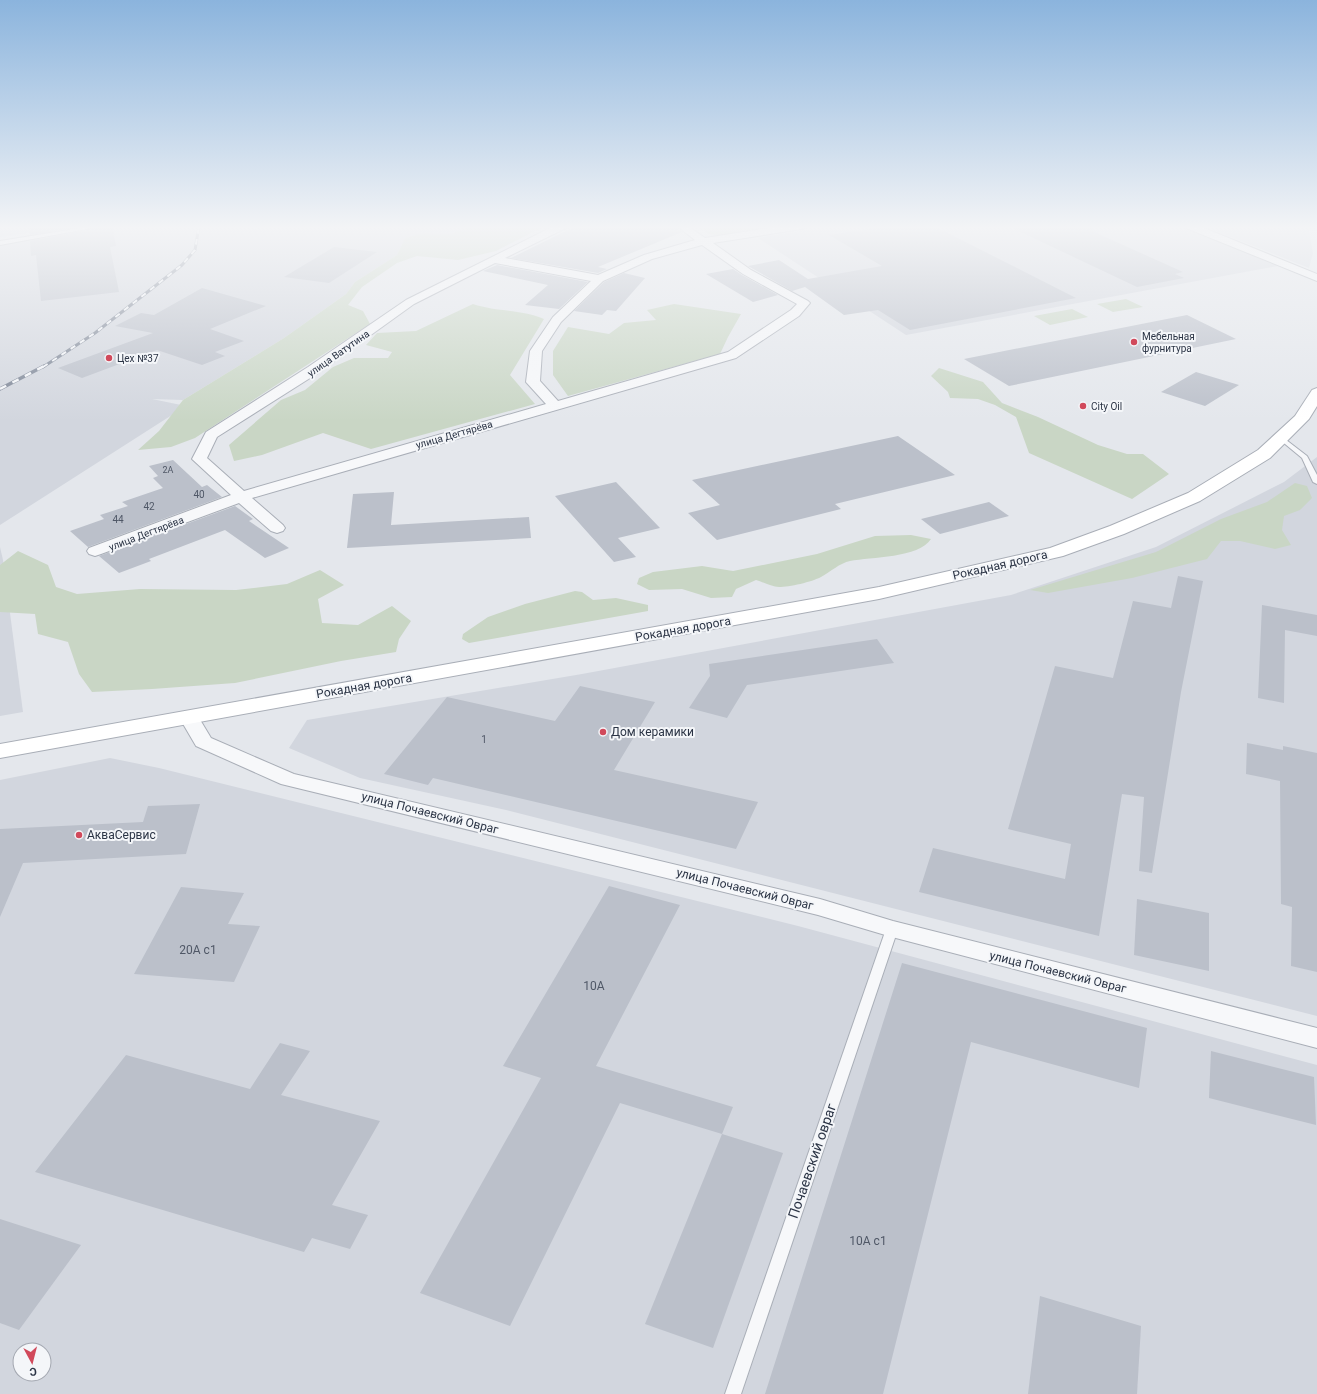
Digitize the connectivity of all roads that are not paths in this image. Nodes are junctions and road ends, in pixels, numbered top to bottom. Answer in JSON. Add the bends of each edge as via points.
{"nodes":[{"id":1,"x":431,"y":291,"type":"edge"},
{"id":2,"x":586,"y":291,"type":"edge"},
{"id":3,"x":782,"y":291,"type":"edge"},
{"id":4,"x":1317,"y":393,"type":"edge"},
{"id":5,"x":554,"y":405,"type":"junction"},
{"id":6,"x":1281,"y":438,"type":"junction"},
{"id":7,"x":1317,"y":482,"type":"edge"},
{"id":8,"x":243,"y":496,"type":"junction"},
{"id":9,"x":277,"y":528,"type":"dead end"},
{"id":10,"x":96,"y":552,"type":"dead end"},
{"id":11,"x":189,"y":717,"type":"junction"},
{"id":12,"x":0,"y":751,"type":"edge"},
{"id":13,"x":892,"y":929,"type":"junction"},
{"id":14,"x":1317,"y":1038,"type":"edge"},
{"id":15,"x":733,"y":1394,"type":"edge"}],
"edges":[{"from":1,"to":8,"type":"street","name":"улица Ватутина","via":[[410,302],[313,370],[211,435],[199,459]]},
{"from":2,"to":5,"type":"street","via":[[556,320],[536,351],[533,382]]},
{"from":3,"to":5,"type":"street","name":"улица Дегтярёва","via":[[804,303],[795,313],[732,355]]},
{"from":4,"to":6,"type":"main road","name":"Рокадная дорога","via":[[1301,419]]},
{"from":5,"to":8,"type":"street","name":"улица Дегтярёва"},
{"from":6,"to":7,"type":"lane","via":[[1305,457]]},
{"from":6,"to":11,"type":"main road","name":"Рокадная дорога","via":[[1264,454],[1194,497],[1117,530],[1056,552],[879,593]]},
{"from":8,"to":9,"type":"street"},
{"from":8,"to":10,"type":"street","name":"улица Дегтярёва"},
{"from":11,"to":12,"type":"main road","name":"Рокадная дорога"},
{"from":11,"to":13,"type":"street","name":"улица Почаевский Овраг","via":[[203,742],[288,779],[820,907]]},
{"from":13,"to":14,"type":"street","name":"улица Почаевский Овраг"},
{"from":13,"to":15,"type":"lane","name":"Почаевский овраг"}]}
